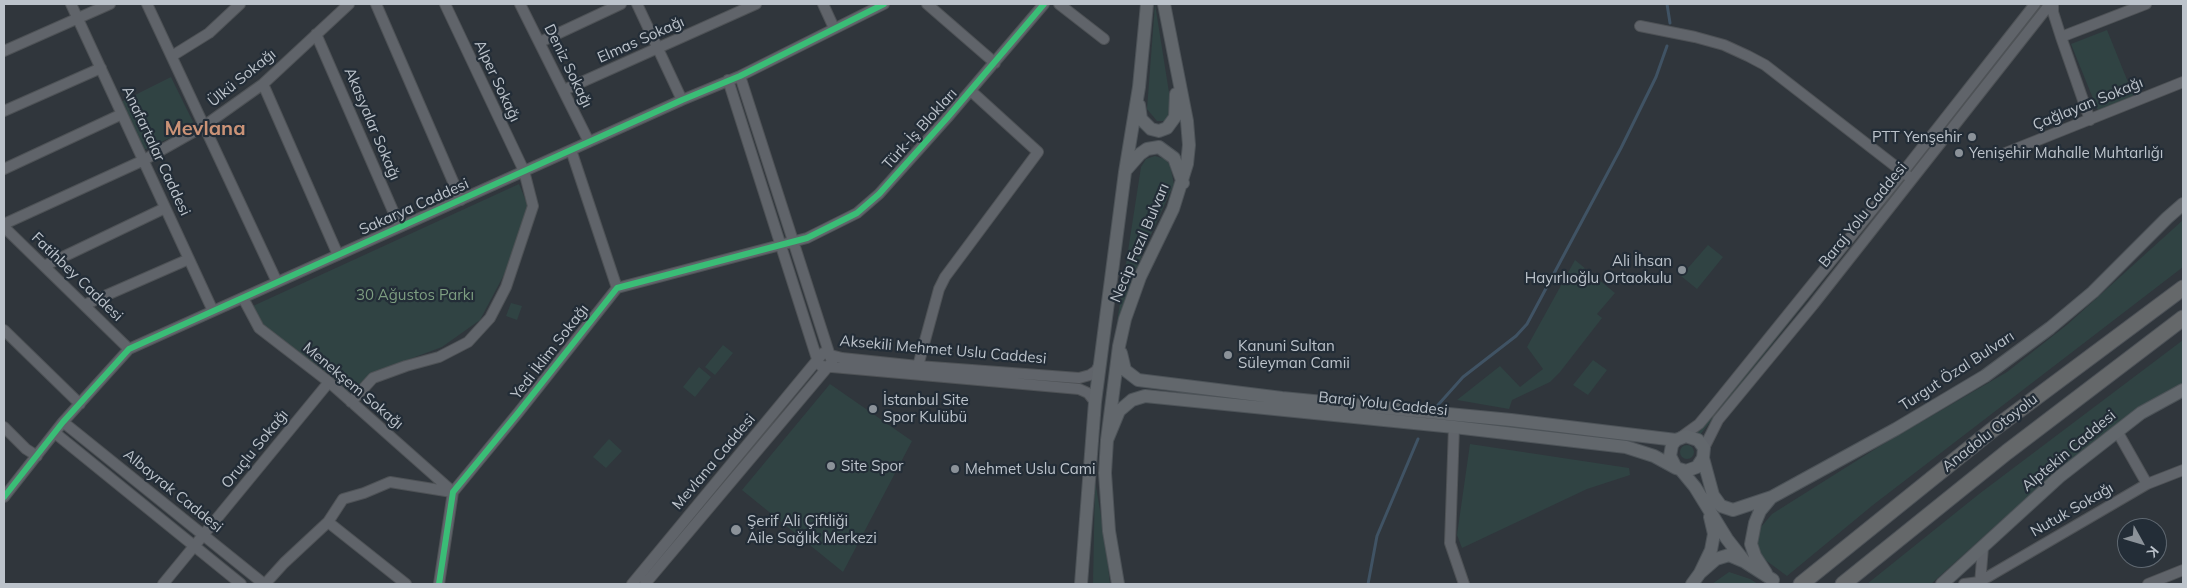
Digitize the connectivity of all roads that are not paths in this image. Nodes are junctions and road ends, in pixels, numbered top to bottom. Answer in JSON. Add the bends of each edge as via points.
{"nodes":[{"id":1,"x":71,"y":4,"type":"edge"},
{"id":2,"x":110,"y":4,"type":"edge"},
{"id":3,"x":147,"y":4,"type":"edge"},
{"id":4,"x":240,"y":4,"type":"edge"},
{"id":5,"x":348,"y":4,"type":"edge"},
{"id":6,"x":376,"y":4,"type":"edge"},
{"id":7,"x":445,"y":4,"type":"edge"},
{"id":8,"x":520,"y":4,"type":"edge"},
{"id":9,"x":621,"y":4,"type":"edge"},
{"id":10,"x":637,"y":4,"type":"edge"},
{"id":11,"x":756,"y":4,"type":"edge"},
{"id":12,"x":822,"y":4,"type":"edge"},
{"id":13,"x":884,"y":4,"type":"edge"},
{"id":14,"x":927,"y":4,"type":"edge"},
{"id":15,"x":1044,"y":4,"type":"edge"},
{"id":16,"x":1059,"y":4,"type":"edge"},
{"id":17,"x":1147,"y":4,"type":"edge"},
{"id":18,"x":1164,"y":4,"type":"edge"},
{"id":19,"x":2035,"y":4,"type":"edge"},
{"id":20,"x":2051,"y":4,"type":"edge"},
{"id":21,"x":2146,"y":4,"type":"edge"},
{"id":22,"x":2124,"y":8,"type":"edge"},
{"id":23,"x":78,"y":18,"type":"junction"},
{"id":24,"x":1640,"y":26,"type":"dead end"},
{"id":25,"x":834,"y":28,"type":"junction"},
{"id":26,"x":316,"y":34,"type":"junction"},
{"id":27,"x":2061,"y":37,"type":"junction"},
{"id":28,"x":1104,"y":39,"type":"dead end"},
{"id":29,"x":540,"y":42,"type":"junction"},
{"id":30,"x":658,"y":48,"type":"junction"},
{"id":31,"x":4,"y":50,"type":"edge"},
{"id":32,"x":172,"y":56,"type":"junction"},
{"id":33,"x":995,"y":63,"type":"junction"},
{"id":34,"x":101,"y":68,"type":"junction"},
{"id":35,"x":1176,"y":74,"type":"junction"},
{"id":36,"x":740,"y":76,"type":"junction"},
{"id":37,"x":728,"y":80,"type":"junction"},
{"id":38,"x":2183,"y":82,"type":"edge"},
{"id":39,"x":263,"y":84,"type":"junction"},
{"id":40,"x":1139,"y":87,"type":"junction"},
{"id":41,"x":564,"y":90,"type":"junction"},
{"id":42,"x":971,"y":91,"type":"junction"},
{"id":43,"x":682,"y":100,"type":"junction"},
{"id":44,"x":4,"y":111,"type":"edge"},
{"id":45,"x":122,"y":114,"type":"junction"},
{"id":46,"x":2090,"y":120,"type":"junction"},
{"id":47,"x":204,"y":126,"type":"junction"},
{"id":48,"x":589,"y":142,"type":"junction"},
{"id":49,"x":571,"y":150,"type":"junction"},
{"id":50,"x":2004,"y":154,"type":"dead end"},
{"id":51,"x":144,"y":160,"type":"junction"},
{"id":52,"x":4,"y":169,"type":"edge"},
{"id":53,"x":524,"y":171,"type":"junction"},
{"id":54,"x":1125,"y":172,"type":"junction"},
{"id":55,"x":1903,"y":172,"type":"junction"},
{"id":56,"x":1912,"y":180,"type":"junction"},
{"id":57,"x":1183,"y":183,"type":"junction"},
{"id":58,"x":460,"y":200,"type":"junction"},
{"id":59,"x":2183,"y":204,"type":"edge"},
{"id":60,"x":166,"y":208,"type":"junction"},
{"id":61,"x":4,"y":225,"type":"edge"},
{"id":62,"x":400,"y":227,"type":"junction"},
{"id":63,"x":787,"y":244,"type":"junction"},
{"id":64,"x":338,"y":255,"type":"junction"},
{"id":65,"x":189,"y":258,"type":"junction"},
{"id":66,"x":44,"y":266,"type":"junction"},
{"id":67,"x":277,"y":282,"type":"junction"},
{"id":68,"x":617,"y":288,"type":"junction"},
{"id":69,"x":2183,"y":288,"type":"edge"},
{"id":70,"x":243,"y":298,"type":"junction"},
{"id":71,"x":84,"y":304,"type":"junction"},
{"id":72,"x":212,"y":311,"type":"junction"},
{"id":73,"x":2183,"y":318,"type":"edge"},
{"id":74,"x":4,"y":330,"type":"edge"},
{"id":75,"x":1119,"y":346,"type":"junction"},
{"id":76,"x":129,"y":349,"type":"junction"},
{"id":77,"x":830,"y":354,"type":"junction"},
{"id":78,"x":818,"y":358,"type":"junction"},
{"id":79,"x":1100,"y":363,"type":"junction"},
{"id":80,"x":918,"y":366,"type":"junction"},
{"id":81,"x":827,"y":367,"type":"junction"},
{"id":82,"x":329,"y":382,"type":"junction"},
{"id":83,"x":2180,"y":393,"type":"edge"},
{"id":84,"x":351,"y":402,"type":"junction"},
{"id":85,"x":1095,"y":402,"type":"junction"},
{"id":86,"x":80,"y":404,"type":"junction"},
{"id":87,"x":1282,"y":404,"type":"junction"},
{"id":88,"x":63,"y":422,"type":"junction"},
{"id":89,"x":4,"y":427,"type":"edge"},
{"id":90,"x":1454,"y":427,"type":"junction"},
{"id":91,"x":2118,"y":431,"type":"junction"},
{"id":92,"x":54,"y":434,"type":"junction"},
{"id":93,"x":1678,"y":439,"type":"junction"},
{"id":94,"x":1106,"y":440,"type":"junction"},
{"id":95,"x":1703,"y":453,"type":"junction"},
{"id":96,"x":37,"y":456,"type":"junction"},
{"id":97,"x":1678,"y":469,"type":"junction"},
{"id":98,"x":2183,"y":470,"type":"edge"},
{"id":99,"x":2147,"y":484,"type":"junction"},
{"id":100,"x":453,"y":492,"type":"junction"},
{"id":101,"x":4,"y":497,"type":"edge"},
{"id":102,"x":1772,"y":497,"type":"junction"},
{"id":103,"x":1707,"y":506,"type":"junction"},
{"id":104,"x":328,"y":522,"type":"junction"},
{"id":105,"x":204,"y":534,"type":"junction"},
{"id":106,"x":195,"y":546,"type":"junction"},
{"id":107,"x":1983,"y":547,"type":"junction"},
{"id":108,"x":1745,"y":562,"type":"junction"},
{"id":109,"x":2183,"y":570,"type":"edge"},
{"id":110,"x":1700,"y":573,"type":"junction"},
{"id":111,"x":1980,"y":583,"type":"edge"},
{"id":112,"x":163,"y":584,"type":"edge"},
{"id":113,"x":241,"y":584,"type":"edge"},
{"id":114,"x":265,"y":584,"type":"edge"},
{"id":115,"x":406,"y":584,"type":"edge"},
{"id":116,"x":439,"y":584,"type":"edge"},
{"id":117,"x":632,"y":584,"type":"edge"},
{"id":118,"x":646,"y":584,"type":"edge"},
{"id":119,"x":1081,"y":584,"type":"edge"},
{"id":120,"x":1118,"y":584,"type":"edge"},
{"id":121,"x":1464,"y":584,"type":"edge"},
{"id":122,"x":1692,"y":584,"type":"edge"},
{"id":123,"x":1800,"y":584,"type":"edge"},
{"id":124,"x":1843,"y":584,"type":"edge"},
{"id":125,"x":1942,"y":584,"type":"edge"},
{"id":126,"x":1964,"y":584,"type":"edge"},
{"id":127,"x":2148,"y":584,"type":"edge"}],
"edges":[{"from":1,"to":23,"type":"street","name":"Anafartalar Caddesi"},
{"from":2,"to":23,"type":"street"},
{"from":3,"to":32,"type":"street"},
{"from":4,"to":32,"type":"street","via":[[209,33]]},
{"from":5,"to":26,"type":"street","name":"Ülkü Sokağı"},
{"from":6,"to":58,"type":"street"},
{"from":7,"to":53,"type":"street","name":"Alper Sokağı"},
{"from":8,"to":29,"type":"street","name":"Deniz Sokağı"},
{"from":9,"to":29,"type":"street"},
{"from":10,"to":30,"type":"street"},
{"from":11,"to":30,"type":"street","name":"Elmas Sokağı"},
{"from":12,"to":25,"type":"street"},
{"from":13,"to":25,"type":"street","name":"Sakarya Caddesi"},
{"from":14,"to":33,"type":"street"},
{"from":15,"to":33,"type":"street","name":"Türk-İş Blokları"},
{"from":16,"to":28,"type":"street"},
{"from":17,"to":40,"type":"main road","name":"Necip Fazıl Bulvarı"},
{"from":18,"to":35,"type":"main road","name":"Necip Fazıl Bulvarı"},
{"from":19,"to":55,"type":"street","name":"Baraj Yolu Caddesi"},
{"from":20,"to":27,"type":"street"},
{"from":20,"to":56,"type":"street","name":"Baraj Yolu Caddesi"},
{"from":21,"to":22,"type":"street"},
{"from":22,"to":27,"type":"street"},
{"from":23,"to":31,"type":"street"},
{"from":23,"to":34,"type":"street","name":"Anafartalar Caddesi"},
{"from":24,"to":55,"type":"street","via":[[1724,46],[1765,65]]},
{"from":25,"to":36,"type":"street","name":"Sakarya Caddesi"},
{"from":26,"to":39,"type":"street","name":"Ülkü Sokağı"},
{"from":26,"to":62,"type":"street","name":"Akasyalar Sokağı"},
{"from":27,"to":46,"type":"street"},
{"from":29,"to":41,"type":"street","name":"Deniz Sokağı"},
{"from":30,"to":41,"type":"street","name":"Elmas Sokağı"},
{"from":30,"to":43,"type":"street"},
{"from":32,"to":47,"type":"street"},
{"from":33,"to":42,"type":"street","name":"Türk-İş Blokları"},
{"from":34,"to":44,"type":"street"},
{"from":34,"to":45,"type":"street","name":"Anafartalar Caddesi"},
{"from":35,"to":40,"type":"main road","via":[[1175,117],[1167,128],[1159,131],[1141,119]]},
{"from":35,"to":57,"type":"main road","name":"Necip Fazıl Bulvarı","via":[[1189,145]]},
{"from":36,"to":37,"type":"street","name":"Sakarya Caddesi"},
{"from":36,"to":63,"type":"street","name":"Aksekili Mehmet Uslu Caddesi"},
{"from":37,"to":43,"type":"street","name":"Sakarya Caddesi"},
{"from":37,"to":63,"type":"street","name":"Aksekili Mehmet Uslu Caddesi"},
{"from":38,"to":46,"type":"street","name":"Çağlayan Sokağı"},
{"from":39,"to":47,"type":"street","name":"Ülkü Sokağı"},
{"from":39,"to":64,"type":"street"},
{"from":40,"to":54,"type":"main road","name":"Necip Fazıl Bulvarı"},
{"from":41,"to":48,"type":"street","name":"Deniz Sokağı"},
{"from":42,"to":63,"type":"street","name":"Türk-İş Blokları","via":[[867,205],[807,238]]},
{"from":42,"to":80,"type":"street","name":"Türk-İş Blokları","via":[[1038,152],[945,277]]},
{"from":43,"to":48,"type":"street","name":"Sakarya Caddesi"},
{"from":45,"to":51,"type":"street","name":"Anafartalar Caddesi"},
{"from":45,"to":52,"type":"street"},
{"from":46,"to":50,"type":"street","name":"Çağlayan Sokağı"},
{"from":47,"to":51,"type":"street","name":"Ülkü Sokağı"},
{"from":47,"to":67,"type":"street"},
{"from":48,"to":49,"type":"street","name":"Sakarya Caddesi"},
{"from":49,"to":53,"type":"street","name":"Sakarya Caddesi"},
{"from":49,"to":68,"type":"street"},
{"from":51,"to":60,"type":"street","name":"Anafartalar Caddesi"},
{"from":51,"to":61,"type":"street","name":"Ülkü Sokağı"},
{"from":53,"to":58,"type":"street","name":"Sakarya Caddesi"},
{"from":53,"to":84,"type":"street","name":"Alper Sokağı","via":[[533,206],[506,287],[490,318],[468,342],[439,357],[373,378]]},
{"from":54,"to":57,"type":"main road","via":[[1140,154],[1159,147],[1174,158]]},
{"from":54,"to":79,"type":"main road","name":"Necip Fazıl Bulvarı"},
{"from":55,"to":56,"type":"street"},
{"from":55,"to":93,"type":"street","name":"Baraj Yolu Caddesi","via":[[1699,424]]},
{"from":56,"to":95,"type":"street","name":"Baraj Yolu Caddesi","via":[[1718,420]]},
{"from":57,"to":75,"type":"main road","name":"Necip Fazıl Bulvarı","via":[[1140,277]]},
{"from":58,"to":62,"type":"street","name":"Sakarya Caddesi"},
{"from":59,"to":102,"type":"main road","name":"Turgut Özal Bulvarı","via":[[2093,292],[1985,376]]},
{"from":60,"to":65,"type":"street","name":"Anafartalar Caddesi"},
{"from":60,"to":66,"type":"street"},
{"from":61,"to":66,"type":"street","name":"Fatihbey Caddesi"},
{"from":62,"to":64,"type":"street","name":"Sakarya Caddesi"},
{"from":63,"to":68,"type":"street"},
{"from":63,"to":77,"type":"street","name":"Aksekili Mehmet Uslu Caddesi"},
{"from":63,"to":78,"type":"street","name":"Aksekili Mehmet Uslu Caddesi"},
{"from":64,"to":67,"type":"street","name":"Sakarya Caddesi"},
{"from":65,"to":71,"type":"street"},
{"from":65,"to":72,"type":"street","name":"Anafartalar Caddesi"},
{"from":66,"to":71,"type":"street","name":"Fatihbey Caddesi"},
{"from":67,"to":70,"type":"street","name":"Sakarya Caddesi"},
{"from":68,"to":100,"type":"street","name":"Yedi İklim Sokağı"},
{"from":69,"to":123,"type":"highway","name":"Anadolu Otoyolu","via":[[1983,437]]},
{"from":70,"to":72,"type":"street","name":"Sakarya Caddesi"},
{"from":70,"to":82,"type":"street","name":"Menekşem Sokağı","via":[[259,328]]},
{"from":71,"to":76,"type":"street","name":"Fatihbey Caddesi"},
{"from":72,"to":76,"type":"street","name":"Sakarya Caddesi"},
{"from":73,"to":124,"type":"highway","name":"Anadolu Otoyolu","via":[[2007,452]]},
{"from":74,"to":86,"type":"street"},
{"from":75,"to":87,"type":"main road","name":"Baraj Yolu Caddesi","via":[[1125,370],[1138,380]]},
{"from":75,"to":94,"type":"main road","name":"Necip Fazıl Bulvarı"},
{"from":76,"to":86,"type":"street","name":"Sakarya Caddesi"},
{"from":77,"to":78,"type":"street","via":[[823,353]]},
{"from":77,"to":80,"type":"street","name":"Aksekili Mehmet Uslu Caddesi"},
{"from":77,"to":81,"type":"street","via":[[832,360]]},
{"from":78,"to":81,"type":"street","via":[[821,366]]},
{"from":78,"to":117,"type":"street","name":"Mevlana Caddesi"},
{"from":79,"to":80,"type":"street","name":"Aksekili Mehmet Uslu Caddesi","via":[[1096,371],[1079,378]]},
{"from":79,"to":85,"type":"main road","name":"Necip Fazıl Bulvarı"},
{"from":81,"to":85,"type":"street","name":"Aksekili Mehmet Uslu Caddesi","via":[[1079,389],[1088,393]]},
{"from":81,"to":118,"type":"street","name":"Mevlana Caddesi"},
{"from":82,"to":84,"type":"street","name":"Menekşem Sokağı"},
{"from":82,"to":105,"type":"street","name":"Oruçlu Sokağı"},
{"from":83,"to":91,"type":"main road","name":"Alptekin Caddesi","via":[[2141,413]]},
{"from":84,"to":100,"type":"street","name":"Menekşem Sokağı"},
{"from":85,"to":119,"type":"main road","name":"Necip Fazıl Bulvarı"},
{"from":86,"to":88,"type":"street","name":"Sakarya Caddesi"},
{"from":87,"to":90,"type":"main road","name":"Baraj Yolu Caddesi"},
{"from":87,"to":93,"type":"main road","name":"Baraj Yolu Caddesi","via":[[1511,420]]},
{"from":87,"to":94,"type":"main road","name":"Baraj Yolu Caddesi","via":[[1145,396],[1132,400],[1119,411]]},
{"from":88,"to":92,"type":"street","name":"Sakarya Caddesi"},
{"from":88,"to":105,"type":"street","name":"Albayrak Caddesi"},
{"from":89,"to":96,"type":"street"},
{"from":90,"to":97,"type":"main road","name":"Baraj Yolu Caddesi","via":[[1626,447],[1654,456]]},
{"from":90,"to":121,"type":"street","via":[[1450,543]]},
{"from":91,"to":99,"type":"street"},
{"from":91,"to":107,"type":"main road","name":"Alptekin Caddesi","via":[[2060,477]]},
{"from":92,"to":96,"type":"street","name":"Sakarya Caddesi"},
{"from":92,"to":106,"type":"street","name":"Albayrak Caddesi"},
{"from":93,"to":95,"type":"main road","name":"Baraj Yolu Caddesi","via":[[1694,438]]},
{"from":93,"to":97,"type":"main road","via":[[1672,445],[1670,456]]},
{"from":94,"to":120,"type":"main road","name":"Necip Fazıl Bulvarı","via":[[1109,531]]},
{"from":95,"to":97,"type":"main road","via":[[1697,467]]},
{"from":95,"to":102,"type":"main road","name":"Turgut Özal Bulvarı","via":[[1712,495],[1721,506],[1733,510]]},
{"from":96,"to":101,"type":"street","name":"Sakarya Caddesi"},
{"from":97,"to":103,"type":"main road"},
{"from":98,"to":99,"type":"street","name":"Nutuk Sokağı"},
{"from":99,"to":111,"type":"street","name":"Nutuk Sokağı"},
{"from":100,"to":104,"type":"street","via":[[390,482],[343,499]]},
{"from":100,"to":116,"type":"street"},
{"from":102,"to":108,"type":"main road","via":[[1760,511],[1751,544],[1761,567],[1772,580]]},
{"from":103,"to":108,"type":"main road"},
{"from":103,"to":110,"type":"main road","via":[[1714,534],[1711,550]]},
{"from":104,"to":114,"type":"street"},
{"from":104,"to":115,"type":"street"},
{"from":105,"to":106,"type":"street","name":"Oruçlu Sokağı"},
{"from":105,"to":114,"type":"street","name":"Albayrak Caddesi"},
{"from":106,"to":112,"type":"street"},
{"from":106,"to":113,"type":"street","name":"Albayrak Caddesi"},
{"from":107,"to":111,"type":"street"},
{"from":107,"to":125,"type":"main road","name":"Alptekin Caddesi"},
{"from":108,"to":110,"type":"main road","via":[[1729,555],[1716,559]]},
{"from":109,"to":127,"type":"street"},
{"from":110,"to":122,"type":"main road"},
{"from":111,"to":126,"type":"street"}]}
